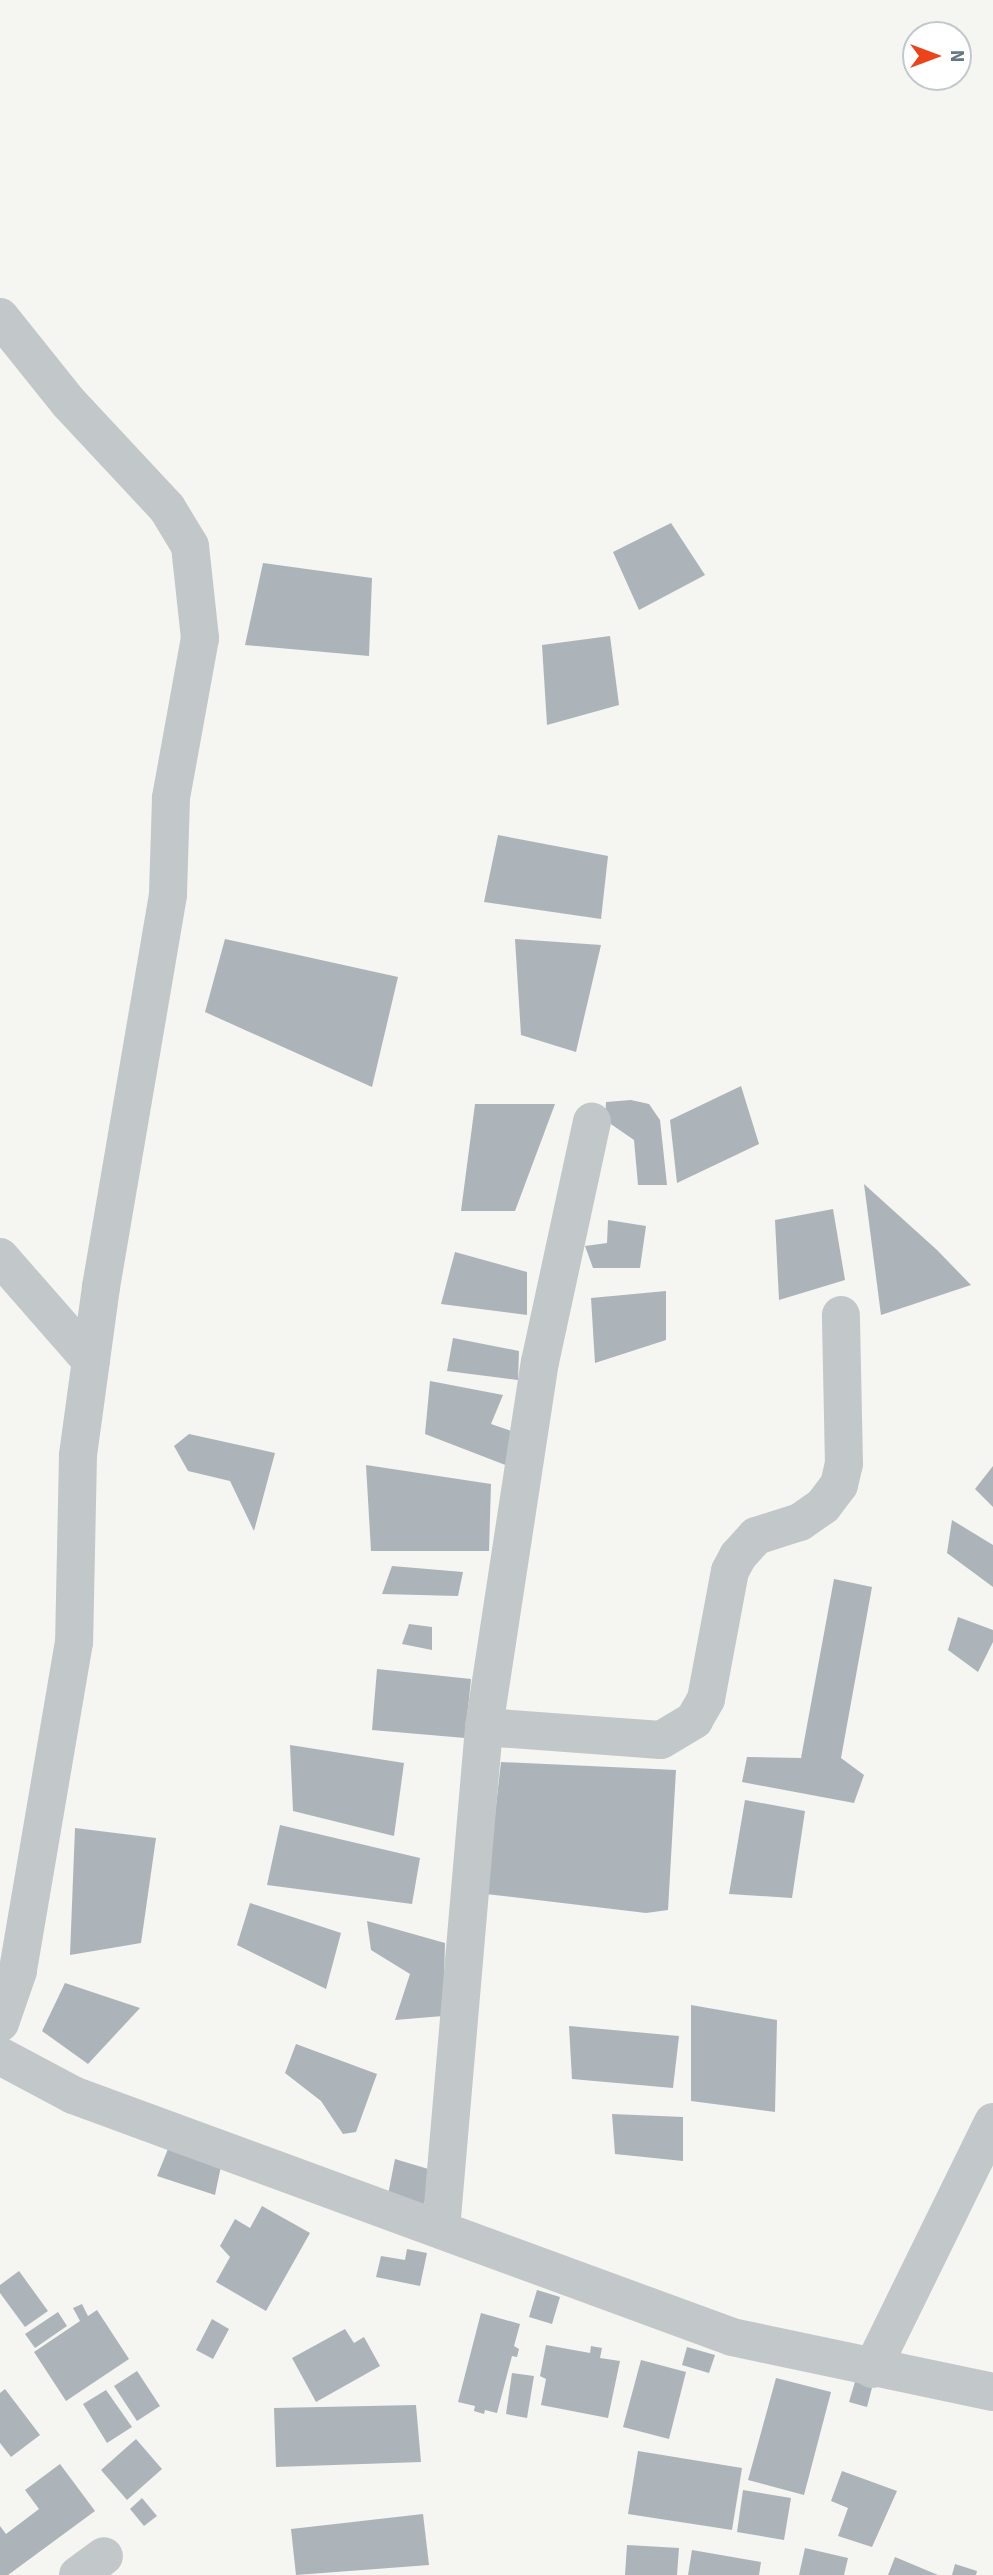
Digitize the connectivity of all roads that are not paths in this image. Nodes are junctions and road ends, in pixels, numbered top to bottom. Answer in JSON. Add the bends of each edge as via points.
{"nodes":[{"id":1,"x":0,"y":317,"type":"edge"},
{"id":2,"x":592,"y":1122,"type":"dead end"},
{"id":3,"x":0,"y":1257,"type":"edge"},
{"id":4,"x":841,"y":1315,"type":"dead end"},
{"id":5,"x":91,"y":1361,"type":"junction"},
{"id":6,"x":484,"y":1727,"type":"junction"},
{"id":7,"x":0,"y":2023,"type":"edge"},
{"id":8,"x":0,"y":2056,"type":"edge"},
{"id":9,"x":993,"y":2122,"type":"edge"},
{"id":10,"x":441,"y":2229,"type":"junction"},
{"id":11,"x":872,"y":2370,"type":"junction"},
{"id":12,"x":993,"y":2392,"type":"edge"}],
"edges":[{"from":1,"to":5,"type":"street","via":[[69,403],[167,508],[190,546],[198,593],[200,638],[171,798],[168,895]]},
{"from":2,"to":6,"type":"street","via":[[540,1362]]},
{"from":3,"to":5,"type":"street"},
{"from":4,"to":6,"type":"street","via":[[844,1464],[839,1485],[823,1506],[800,1522],[756,1536],[738,1556],[730,1571],[706,1699],[694,1720],[661,1740]]},
{"from":5,"to":7,"type":"street","via":[[78,1455],[74,1642],[18,1971]]},
{"from":6,"to":10,"type":"street"},
{"from":8,"to":10,"type":"street","via":[[73,2095]]},
{"from":9,"to":11,"type":"street"},
{"from":10,"to":11,"type":"street","via":[[732,2337]]},
{"from":11,"to":12,"type":"street"}]}
